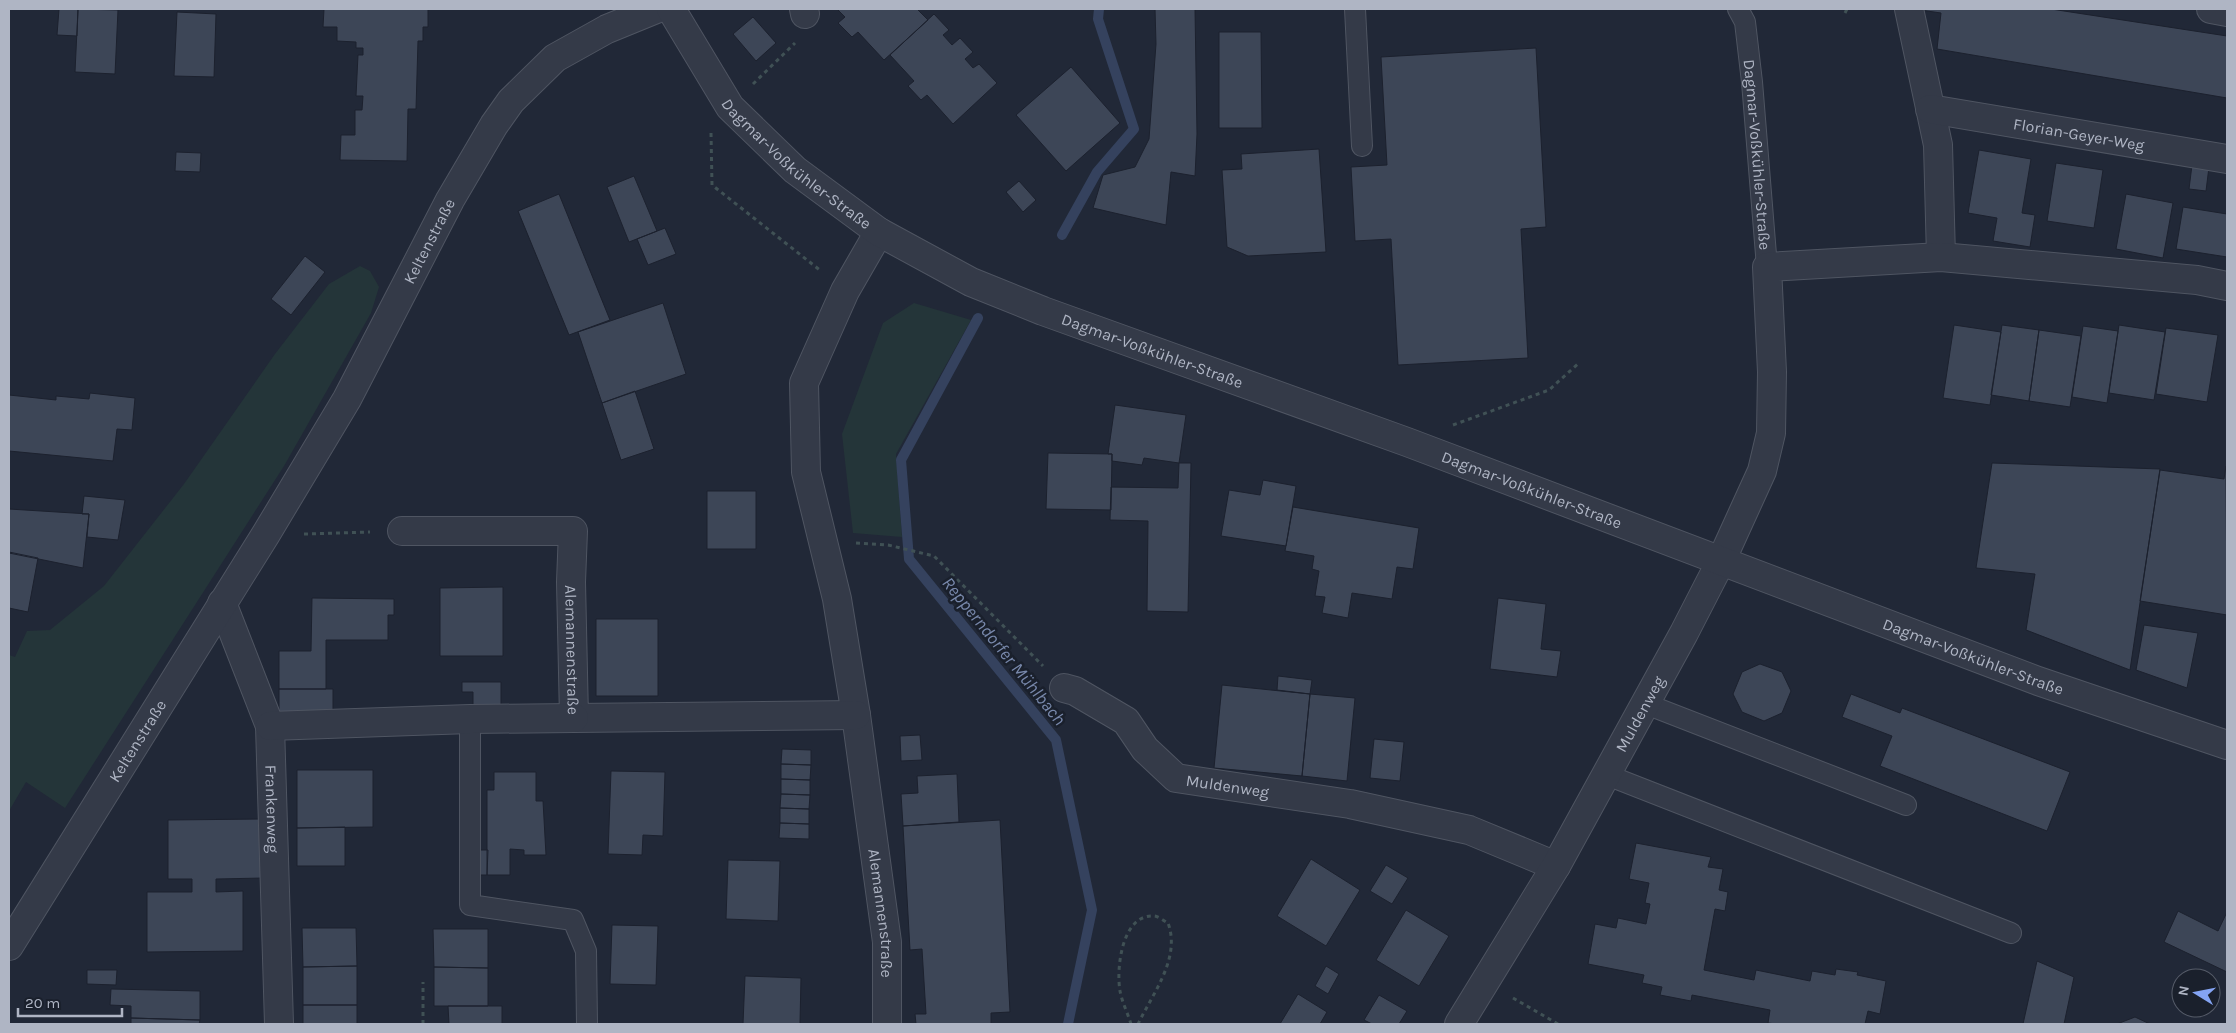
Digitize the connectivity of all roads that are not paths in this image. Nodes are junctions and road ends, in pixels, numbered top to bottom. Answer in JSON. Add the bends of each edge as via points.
{"nodes":[{"id":1,"x":656,"y":9,"type":"edge"},
{"id":2,"x":671,"y":9,"type":"edge"},
{"id":3,"x":1355,"y":9,"type":"edge"},
{"id":4,"x":1738,"y":9,"type":"edge"},
{"id":5,"x":1909,"y":9,"type":"edge"},
{"id":6,"x":2211,"y":9,"type":"edge"},
{"id":7,"x":2227,"y":12,"type":"edge"},
{"id":8,"x":1930,"y":109,"type":"junction"},
{"id":9,"x":1362,"y":146,"type":"dead end"},
{"id":10,"x":2227,"y":159,"type":"edge"},
{"id":11,"x":879,"y":232,"type":"junction"},
{"id":12,"x":1941,"y":257,"type":"junction"},
{"id":13,"x":1767,"y":267,"type":"junction"},
{"id":14,"x":2227,"y":286,"type":"edge"},
{"id":15,"x":402,"y":532,"type":"road end"},
{"id":16,"x":1721,"y":561,"type":"junction"},
{"id":17,"x":222,"y":603,"type":"junction"},
{"id":18,"x":1064,"y":688,"type":"road end"},
{"id":19,"x":1646,"y":704,"type":"junction"},
{"id":20,"x":856,"y":715,"type":"junction"},
{"id":21,"x":574,"y":718,"type":"junction"},
{"id":22,"x":470,"y":719,"type":"junction"},
{"id":23,"x":270,"y":726,"type":"junction"},
{"id":24,"x":2227,"y":745,"type":"edge"},
{"id":25,"x":1607,"y":775,"type":"junction"},
{"id":26,"x":1906,"y":805,"type":"dead end"},
{"id":27,"x":1556,"y":866,"type":"junction"},
{"id":28,"x":2011,"y":933,"type":"dead end"},
{"id":29,"x":9,"y":946,"type":"edge"},
{"id":30,"x":279,"y":1024,"type":"edge"},
{"id":31,"x":587,"y":1024,"type":"edge"},
{"id":32,"x":887,"y":1024,"type":"edge"},
{"id":33,"x":1459,"y":1024,"type":"edge"}],
"edges":[{"from":1,"to":17,"type":"street","name":"Keltenstraße","via":[[607,29],[555,58],[511,101],[450,200],[347,399]]},
{"from":2,"to":11,"type":"street","name":"Dagmar-Voßkühler-Straße","via":[[730,107],[795,170]]},
{"from":3,"to":9,"type":"lane"},
{"from":4,"to":13,"type":"lane","name":"Dagmar-Voßkühler-Straße","via":[[1745,22],[1752,82]]},
{"from":5,"to":8,"type":"street"},
{"from":6,"to":7,"type":"street"},
{"from":8,"to":10,"type":"street","name":"Florian-Geyer-Weg"},
{"from":8,"to":12,"type":"street","via":[[1938,145]]},
{"from":11,"to":16,"type":"street","name":"Dagmar-Voßkühler-Straße","via":[[980,286],[1043,311],[1407,442]]},
{"from":11,"to":20,"type":"street","name":"Alemannenstraße","via":[[845,291],[804,383],[806,472],[837,599]]},
{"from":12,"to":13,"type":"street"},
{"from":12,"to":14,"type":"street","via":[[2197,280]]},
{"from":13,"to":16,"type":"street","name":"Dagmar-Voßkühler-Straße","via":[[1771,434],[1762,471]]},
{"from":15,"to":21,"type":"street","name":"Alemannenstraße","via":[[573,531]]},
{"from":16,"to":19,"type":"street","name":"Muldenweg"},
{"from":16,"to":24,"type":"street","name":"Dagmar-Voßkühler-Straße","via":[[2038,681]]},
{"from":17,"to":23,"type":"street","name":"Frankenweg"},
{"from":17,"to":29,"type":"street","name":"Keltenstraße"},
{"from":18,"to":27,"type":"street","name":"Muldenweg","via":[[1075,691],[1126,721],[1144,748],[1176,778],[1350,804],[1469,830]]},
{"from":19,"to":25,"type":"street","name":"Muldenweg"},
{"from":19,"to":26,"type":"lane"},
{"from":20,"to":21,"type":"street","name":"Alemannenstraße"},
{"from":20,"to":32,"type":"street","name":"Alemannenstraße","via":[[887,942]]},
{"from":21,"to":22,"type":"street"},
{"from":22,"to":23,"type":"street"},
{"from":22,"to":31,"type":"lane","via":[[470,905],[573,920],[586,952]]},
{"from":23,"to":30,"type":"street","name":"Frankenweg"},
{"from":25,"to":27,"type":"street","name":"Muldenweg"},
{"from":25,"to":28,"type":"lane"},
{"from":27,"to":33,"type":"street","name":"Muldenweg"}]}
